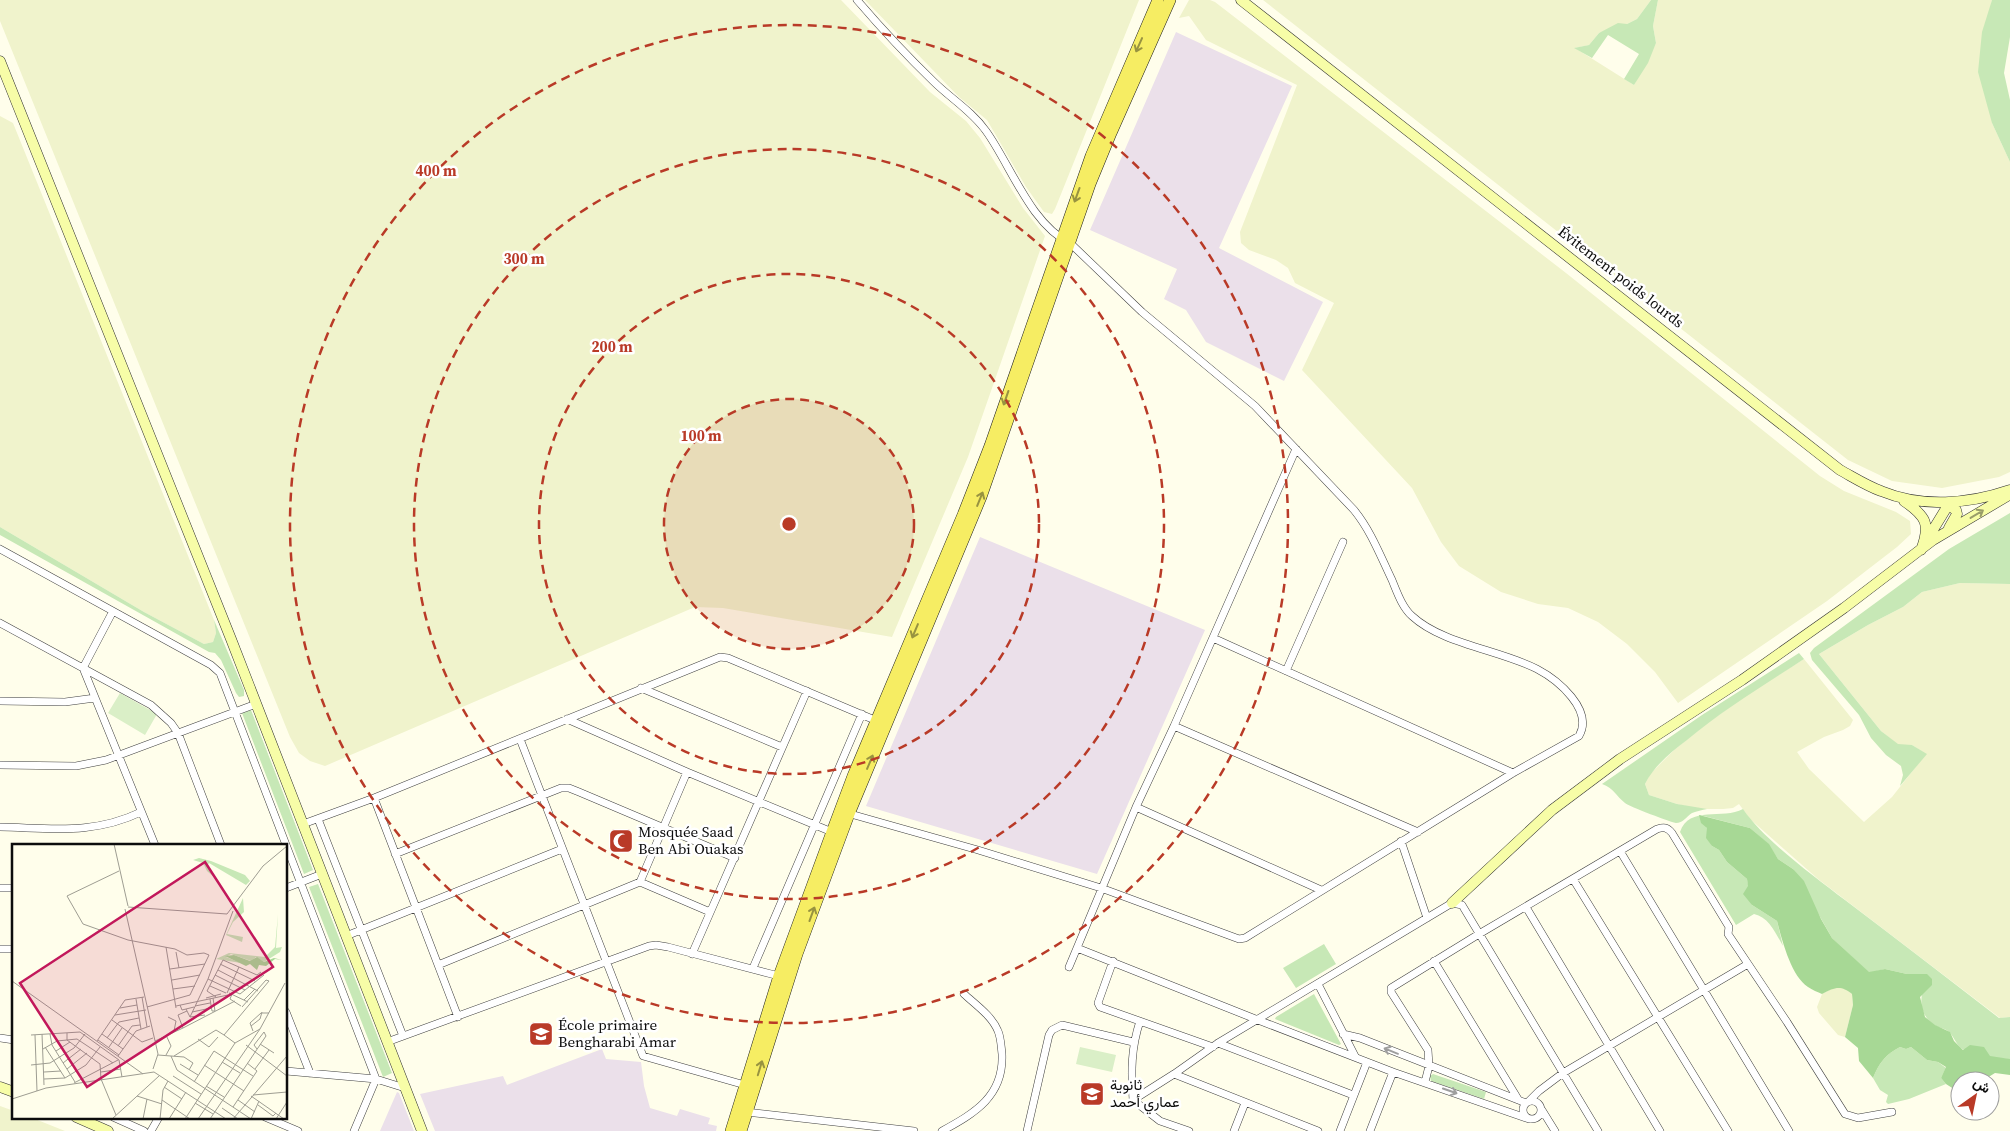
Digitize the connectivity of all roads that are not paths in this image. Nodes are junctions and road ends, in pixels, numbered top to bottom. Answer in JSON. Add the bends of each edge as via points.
{"nodes":[{"id":1,"x":857,"y":0,"type":"edge"},
{"id":2,"x":1158,"y":0,"type":"edge"},
{"id":3,"x":1170,"y":0,"type":"edge"},
{"id":4,"x":1241,"y":0,"type":"edge"},
{"id":5,"x":0,"y":61,"type":"edge"},
{"id":6,"x":1066,"y":242,"type":"junction"},
{"id":7,"x":1296,"y":449,"type":"junction"},
{"id":8,"x":2010,"y":490,"type":"edge"},
{"id":9,"x":2010,"y":494,"type":"edge"},
{"id":10,"x":1898,"y":498,"type":"junction"},
{"id":11,"x":1950,"y":503,"type":"junction"},
{"id":12,"x":1943,"y":534,"type":"junction"},
{"id":13,"x":1343,"y":542,"type":"dead end"},
{"id":14,"x":0,"y":549,"type":"edge"},
{"id":15,"x":1921,"y":550,"type":"junction"},
{"id":16,"x":113,"y":611,"type":"junction"},
{"id":17,"x":0,"y":623,"type":"edge"},
{"id":18,"x":1213,"y":638,"type":"junction"},
{"id":19,"x":83,"y":668,"type":"junction"},
{"id":20,"x":1286,"y":671,"type":"junction"},
{"id":21,"x":641,"y":688,"type":"junction"},
{"id":22,"x":806,"y":691,"type":"junction"},
{"id":23,"x":95,"y":698,"type":"junction"},
{"id":24,"x":0,"y":701,"type":"edge"},
{"id":25,"x":256,"y":704,"type":"junction"},
{"id":26,"x":236,"y":711,"type":"junction"},
{"id":27,"x":862,"y":714,"type":"junction"},
{"id":28,"x":567,"y":719,"type":"junction"},
{"id":29,"x":877,"y":721,"type":"junction"},
{"id":30,"x":1174,"y":726,"type":"junction"},
{"id":31,"x":178,"y":733,"type":"junction"},
{"id":32,"x":520,"y":738,"type":"junction"},
{"id":33,"x":782,"y":747,"type":"junction"},
{"id":34,"x":119,"y":756,"type":"junction"},
{"id":35,"x":0,"y":764,"type":"edge"},
{"id":36,"x":687,"y":772,"type":"junction"},
{"id":37,"x":1513,"y":773,"type":"junction"},
{"id":38,"x":542,"y":795,"type":"junction"},
{"id":39,"x":374,"y":798,"type":"junction"},
{"id":40,"x":758,"y":802,"type":"junction"},
{"id":41,"x":1136,"y":807,"type":"junction"},
{"id":42,"x":141,"y":812,"type":"junction"},
{"id":43,"x":845,"y":812,"type":"junction"},
{"id":44,"x":318,"y":819,"type":"junction"},
{"id":45,"x":303,"y":824,"type":"junction"},
{"id":46,"x":814,"y":826,"type":"junction"},
{"id":47,"x":0,"y":827,"type":"edge"},
{"id":48,"x":663,"y":827,"type":"junction"},
{"id":49,"x":832,"y":832,"type":"junction"},
{"id":50,"x":1418,"y":832,"type":"junction"},
{"id":51,"x":1402,"y":841,"type":"junction"},
{"id":52,"x":154,"y":844,"type":"edge"},
{"id":53,"x":221,"y":844,"type":"edge"},
{"id":54,"x":287,"y":844,"type":"edge"},
{"id":55,"x":288,"y":848,"type":"edge"},
{"id":56,"x":562,"y":849,"type":"junction"},
{"id":57,"x":1620,"y":851,"type":"junction"},
{"id":58,"x":395,"y":854,"type":"junction"},
{"id":59,"x":734,"y":858,"type":"junction"},
{"id":60,"x":322,"y":874,"type":"junction"},
{"id":61,"x":1573,"y":879,"type":"junction"},
{"id":62,"x":301,"y":882,"type":"junction"},
{"id":63,"x":640,"y":882,"type":"junction"},
{"id":64,"x":288,"y":887,"type":"edge"},
{"id":65,"x":1101,"y":888,"type":"junction"},
{"id":66,"x":1321,"y":890,"type":"junction"},
{"id":67,"x":1452,"y":903,"type":"junction"},
{"id":68,"x":584,"y":906,"type":"junction"},
{"id":69,"x":1526,"y":906,"type":"junction"},
{"id":70,"x":416,"y":908,"type":"junction"},
{"id":71,"x":710,"y":912,"type":"junction"},
{"id":72,"x":1427,"y":918,"type":"junction"},
{"id":73,"x":361,"y":930,"type":"junction"},
{"id":74,"x":1479,"y":934,"type":"junction"},
{"id":75,"x":346,"y":936,"type":"junction"},
{"id":76,"x":1077,"y":948,"type":"junction"},
{"id":77,"x":692,"y":954,"type":"junction"},
{"id":78,"x":605,"y":961,"type":"junction"},
{"id":79,"x":1113,"y":961,"type":"junction"},
{"id":80,"x":1434,"y":961,"type":"junction"},
{"id":81,"x":1748,"y":964,"type":"junction"},
{"id":82,"x":438,"y":965,"type":"junction"},
{"id":83,"x":1069,"y":967,"type":"dead end"},
{"id":84,"x":753,"y":968,"type":"junction"},
{"id":85,"x":779,"y":976,"type":"junction"},
{"id":86,"x":1318,"y":984,"type":"junction"},
{"id":87,"x":1705,"y":990,"type":"junction"},
{"id":88,"x":964,"y":994,"type":"dead end"},
{"id":89,"x":288,"y":1017,"type":"edge"},
{"id":90,"x":458,"y":1017,"type":"junction"},
{"id":91,"x":1658,"y":1018,"type":"junction"},
{"id":92,"x":1258,"y":1020,"type":"junction"},
{"id":93,"x":1140,"y":1022,"type":"junction"},
{"id":94,"x":1343,"y":1034,"type":"junction"},
{"id":95,"x":403,"y":1036,"type":"junction"},
{"id":96,"x":387,"y":1042,"type":"junction"},
{"id":97,"x":1133,"y":1042,"type":"junction"},
{"id":98,"x":1215,"y":1045,"type":"junction"},
{"id":99,"x":1610,"y":1047,"type":"junction"},
{"id":100,"x":1355,"y":1056,"type":"junction"},
{"id":101,"x":1367,"y":1062,"type":"junction"},
{"id":102,"x":1430,"y":1066,"type":"junction"},
{"id":103,"x":288,"y":1071,"type":"edge"},
{"id":104,"x":1393,"y":1072,"type":"junction"},
{"id":105,"x":310,"y":1073,"type":"junction"},
{"id":106,"x":1564,"y":1073,"type":"junction"},
{"id":107,"x":1174,"y":1074,"type":"junction"},
{"id":108,"x":376,"y":1080,"type":"junction"},
{"id":109,"x":1425,"y":1082,"type":"junction"},
{"id":110,"x":745,"y":1085,"type":"junction"},
{"id":111,"x":0,"y":1087,"type":"edge"},
{"id":112,"x":405,"y":1088,"type":"junction"},
{"id":113,"x":12,"y":1091,"type":"edge"},
{"id":114,"x":1353,"y":1096,"type":"junction"},
{"id":115,"x":1518,"y":1099,"type":"junction"},
{"id":116,"x":1133,"y":1100,"type":"junction"},
{"id":117,"x":1245,"y":1103,"type":"junction"},
{"id":118,"x":1527,"y":1103,"type":"junction"},
{"id":119,"x":1542,"y":1110,"type":"junction"},
{"id":120,"x":746,"y":1112,"type":"junction"},
{"id":121,"x":1892,"y":1112,"type":"dead end"},
{"id":122,"x":78,"y":1118,"type":"edge"},
{"id":123,"x":114,"y":1118,"type":"edge"},
{"id":124,"x":159,"y":1118,"type":"edge"},
{"id":125,"x":267,"y":1118,"type":"edge"},
{"id":126,"x":1529,"y":1119,"type":"junction"},
{"id":127,"x":856,"y":1128,"type":"edge"},
{"id":128,"x":108,"y":1131,"type":"edge"},
{"id":129,"x":144,"y":1131,"type":"edge"},
{"id":130,"x":150,"y":1131,"type":"edge"},
{"id":131,"x":298,"y":1131,"type":"edge"},
{"id":132,"x":354,"y":1131,"type":"edge"},
{"id":133,"x":422,"y":1131,"type":"edge"},
{"id":134,"x":731,"y":1131,"type":"edge"},
{"id":135,"x":740,"y":1131,"type":"edge"},
{"id":136,"x":914,"y":1131,"type":"edge"},
{"id":137,"x":942,"y":1131,"type":"edge"},
{"id":138,"x":1027,"y":1131,"type":"edge"},
{"id":139,"x":1189,"y":1131,"type":"edge"},
{"id":140,"x":1234,"y":1131,"type":"edge"},
{"id":141,"x":1318,"y":1131,"type":"edge"},
{"id":142,"x":1340,"y":1131,"type":"edge"},
{"id":143,"x":1370,"y":1131,"type":"edge"},
{"id":144,"x":1555,"y":1131,"type":"edge"},
{"id":145,"x":1598,"y":1131,"type":"edge"},
{"id":146,"x":1660,"y":1131,"type":"edge"},
{"id":147,"x":1728,"y":1131,"type":"edge"},
{"id":148,"x":1789,"y":1131,"type":"edge"}],
"edges":[{"from":1,"to":6,"type":"street","via":[[933,81],[976,117],[1032,206]]},
{"from":2,"to":6,"type":"main road","one_way":true,"via":[[1091,156]]},
{"from":3,"to":6,"type":"main road"},
{"from":4,"to":10,"type":"main road","name":"Évitement poids lourds","via":[[1840,470]]},
{"from":5,"to":25,"type":"main road"},
{"from":6,"to":7,"type":"street","via":[[1142,312],[1255,406]]},
{"from":6,"to":29,"type":"main road","one_way":true,"via":[[966,507]]},
{"from":43,"to":6,"type":"main road","one_way":true,"via":[[981,497]]},
{"from":7,"to":18,"type":"street"},
{"from":7,"to":37,"type":"street","via":[[1368,528],[1411,616],[1433,631],[1536,669],[1552,679],[1577,705],[1583,719],[1583,728],[1578,736]]},
{"from":8,"to":11,"type":"main road","name":"Évitement poids lourds"},
{"from":12,"to":9,"type":"main road","one_way":true},
{"from":10,"to":11,"type":"main road","name":"Évitement poids lourds"},
{"from":10,"to":15,"type":"main road","via":[[1915,508],[1928,528]]},
{"from":11,"to":12,"type":"main road","via":[[1957,514]]},
{"from":11,"to":15,"type":"main road"},
{"from":12,"to":15,"type":"main road"},
{"from":13,"to":20,"type":"street"},
{"from":14,"to":16,"type":"street"},
{"from":15,"to":67,"type":"main road","via":[[1844,608],[1620,759],[1552,810]]},
{"from":16,"to":19,"type":"street"},
{"from":16,"to":26,"type":"street","via":[[211,665],[220,673]]},
{"from":17,"to":19,"type":"street"},
{"from":18,"to":20,"type":"street"},
{"from":18,"to":30,"type":"street"},
{"from":19,"to":23,"type":"street"},
{"from":19,"to":31,"type":"street","via":[[151,705]]},
{"from":20,"to":37,"type":"street"},
{"from":21,"to":22,"type":"street","via":[[720,657]]},
{"from":21,"to":28,"type":"street"},
{"from":21,"to":33,"type":"street"},
{"from":22,"to":27,"type":"street"},
{"from":22,"to":33,"type":"street"},
{"from":23,"to":24,"type":"street","via":[[65,702]]},
{"from":23,"to":34,"type":"street"},
{"from":25,"to":26,"type":"street"},
{"from":25,"to":45,"type":"main road"},
{"from":26,"to":31,"type":"street"},
{"from":26,"to":54,"type":"street"},
{"from":27,"to":29,"type":"street"},
{"from":27,"to":46,"type":"street"},
{"from":28,"to":32,"type":"street"},
{"from":28,"to":36,"type":"street"},
{"from":29,"to":43,"type":"main road"},
{"from":30,"to":41,"type":"street"},
{"from":30,"to":50,"type":"street"},
{"from":31,"to":34,"type":"street"},
{"from":31,"to":53,"type":"street"},
{"from":32,"to":38,"type":"street"},
{"from":32,"to":39,"type":"street"},
{"from":33,"to":40,"type":"street"},
{"from":34,"to":35,"type":"street","via":[[76,766]]},
{"from":34,"to":42,"type":"street"},
{"from":36,"to":40,"type":"street"},
{"from":36,"to":48,"type":"street"},
{"from":37,"to":50,"type":"street"},
{"from":38,"to":48,"type":"street","via":[[569,788]]},
{"from":38,"to":56,"type":"street"},
{"from":38,"to":58,"type":"street"},
{"from":39,"to":44,"type":"street"},
{"from":39,"to":58,"type":"street"},
{"from":40,"to":46,"type":"street"},
{"from":40,"to":59,"type":"street"},
{"from":41,"to":65,"type":"street"},
{"from":41,"to":66,"type":"street"},
{"from":42,"to":47,"type":"street","via":[[96,827],[78,829]]},
{"from":42,"to":52,"type":"street"},
{"from":43,"to":49,"type":"main road"},
{"from":43,"to":65,"type":"street"},
{"from":120,"to":43,"type":"main road","one_way":true},
{"from":44,"to":45,"type":"street"},
{"from":44,"to":73,"type":"street"},
{"from":45,"to":60,"type":"main road"},
{"from":46,"to":49,"type":"street"},
{"from":46,"to":84,"type":"street"},
{"from":48,"to":59,"type":"street"},
{"from":48,"to":63,"type":"street"},
{"from":49,"to":85,"type":"main road"},
{"from":50,"to":51,"type":"street"},
{"from":51,"to":66,"type":"street"},
{"from":51,"to":72,"type":"street"},
{"from":55,"to":62,"type":"street"},
{"from":56,"to":68,"type":"street"},
{"from":56,"to":70,"type":"street"},
{"from":57,"to":61,"type":"street"},
{"from":57,"to":81,"type":"street","via":[[1657,829],[1668,828],[1729,926],[1728,934]]},
{"from":57,"to":87,"type":"street"},
{"from":58,"to":70,"type":"street"},
{"from":59,"to":71,"type":"street"},
{"from":60,"to":62,"type":"street"},
{"from":60,"to":75,"type":"main road"},
{"from":61,"to":69,"type":"street"},
{"from":61,"to":91,"type":"street"},
{"from":62,"to":64,"type":"street"},
{"from":62,"to":108,"type":"street"},
{"from":63,"to":68,"type":"street"},
{"from":63,"to":71,"type":"street"},
{"from":65,"to":66,"type":"street","via":[[1239,939]]},
{"from":65,"to":76,"type":"street"},
{"from":67,"to":72,"type":"street"},
{"from":67,"to":74,"type":"street","via":[[1462,906]]},
{"from":68,"to":78,"type":"street"},
{"from":68,"to":82,"type":"street"},
{"from":69,"to":74,"type":"street"},
{"from":69,"to":99,"type":"street"},
{"from":70,"to":73,"type":"street"},
{"from":70,"to":82,"type":"street"},
{"from":71,"to":77,"type":"street"},
{"from":72,"to":86,"type":"street"},
{"from":73,"to":75,"type":"street"},
{"from":73,"to":95,"type":"street"},
{"from":74,"to":80,"type":"street"},
{"from":74,"to":106,"type":"street"},
{"from":75,"to":96,"type":"main road"},
{"from":76,"to":79,"type":"street"},
{"from":76,"to":83,"type":"street"},
{"from":77,"to":78,"type":"street","via":[[656,945]]},
{"from":77,"to":84,"type":"street"},
{"from":78,"to":90,"type":"street"},
{"from":78,"to":110,"type":"street","via":[[643,1056]]},
{"from":79,"to":92,"type":"street"},
{"from":79,"to":93,"type":"street","via":[[1098,1005]]},
{"from":80,"to":102,"type":"street","via":[[1391,988],[1428,1050]]},
{"from":80,"to":115,"type":"street"},
{"from":81,"to":87,"type":"street"},
{"from":81,"to":121,"type":"street","via":[[1844,1114],[1858,1118]]},
{"from":82,"to":90,"type":"street"},
{"from":84,"to":85,"type":"street"},
{"from":85,"to":110,"type":"main road"},
{"from":86,"to":92,"type":"street"},
{"from":86,"to":94,"type":"street"},
{"from":87,"to":91,"type":"street"},
{"from":87,"to":148,"type":"street"},
{"from":88,"to":137,"type":"street","via":[[998,1030],[1002,1068],[1000,1079],[978,1109]]},
{"from":89,"to":105,"type":"street"},
{"from":90,"to":95,"type":"street"},
{"from":91,"to":99,"type":"street"},
{"from":91,"to":147,"type":"street"},
{"from":92,"to":98,"type":"street"},
{"from":92,"to":100,"type":"street"},
{"from":93,"to":97,"type":"street"},
{"from":93,"to":98,"type":"street"},
{"from":94,"to":100,"type":"street"},
{"from":102,"to":94,"type":"street","one_way":true},
{"from":95,"to":96,"type":"street"},
{"from":96,"to":112,"type":"main road"},
{"from":97,"to":116,"type":"street"},
{"from":97,"to":138,"type":"street","via":[[1062,1025],[1052,1030]]},
{"from":98,"to":107,"type":"street"},
{"from":98,"to":114,"type":"street"},
{"from":99,"to":106,"type":"street"},
{"from":99,"to":146,"type":"street"},
{"from":100,"to":101,"type":"street"},
{"from":101,"to":104,"type":"street"},
{"from":101,"to":114,"type":"street"},
{"from":102,"to":109,"type":"street"},
{"from":102,"to":115,"type":"street"},
{"from":103,"to":105,"type":"street"},
{"from":104,"to":109,"type":"street"},
{"from":104,"to":143,"type":"street"},
{"from":105,"to":108,"type":"street"},
{"from":106,"to":118,"type":"street"},
{"from":106,"to":145,"type":"street"},
{"from":107,"to":116,"type":"street"},
{"from":107,"to":117,"type":"street"},
{"from":108,"to":112,"type":"street"},
{"from":108,"to":132,"type":"street"},
{"from":109,"to":126,"type":"street","one_way":true},
{"from":110,"to":134,"type":"main road"},
{"from":111,"to":113,"type":"main road"},
{"from":112,"to":133,"type":"main road"},
{"from":114,"to":142,"type":"street"},
{"from":115,"to":118,"type":"street"},
{"from":116,"to":139,"type":"street","via":[[1160,1121]]},
{"from":117,"to":140,"type":"street"},
{"from":117,"to":141,"type":"street"},
{"from":118,"to":119,"type":"street","via":[[1536,1102]]},
{"from":118,"to":126,"type":"street","via":[[1523,1112]]},
{"from":119,"to":126,"type":"street","via":[[1538,1118]]},
{"from":119,"to":144,"type":"street"},
{"from":120,"to":127,"type":"street"},
{"from":120,"to":135,"type":"main road"},
{"from":122,"to":128,"type":"main road"},
{"from":123,"to":129,"type":"street"},
{"from":124,"to":130,"type":"street"},
{"from":125,"to":131,"type":"street"},
{"from":127,"to":136,"type":"street"}]}
